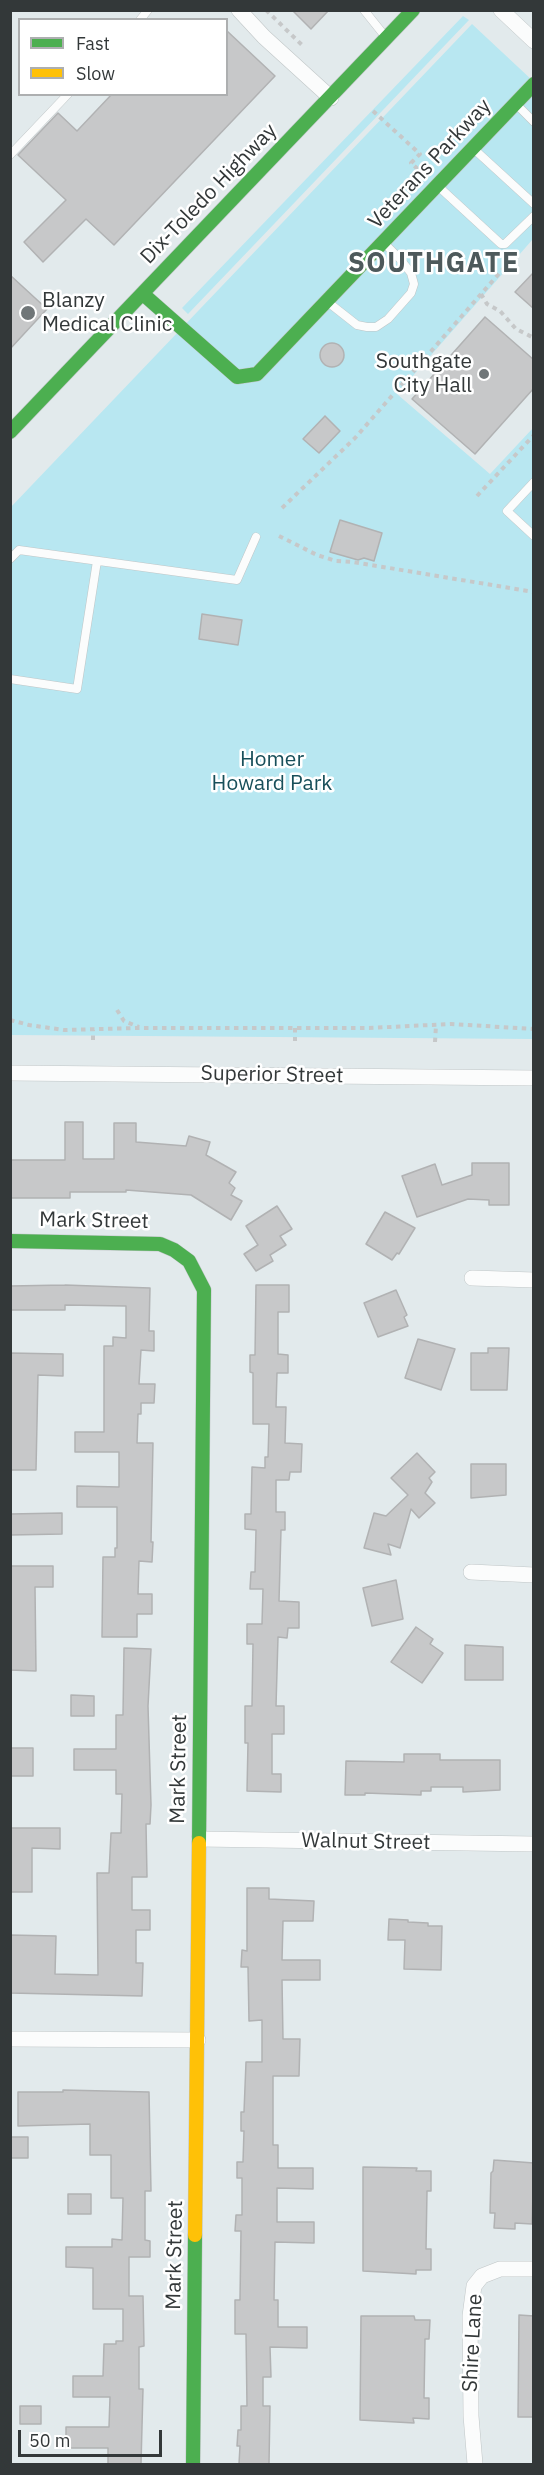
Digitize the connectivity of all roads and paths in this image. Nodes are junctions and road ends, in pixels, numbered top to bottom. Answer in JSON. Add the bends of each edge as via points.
{"nodes":[{"id":1,"x":239,"y":10,"type":"edge"},
{"id":2,"x":266,"y":10,"type":"edge"},
{"id":3,"x":364,"y":10,"type":"edge"},
{"id":4,"x":413,"y":10,"type":"edge"},
{"id":5,"x":501,"y":10,"type":"edge"},
{"id":6,"x":386,"y":38,"type":"junction"},
{"id":7,"x":534,"y":41,"type":"edge"},
{"id":8,"x":302,"y":45,"type":"dead end"},
{"id":9,"x":534,"y":84,"type":"edge"},
{"id":10,"x":66,"y":96,"type":"edge"},
{"id":11,"x":330,"y":98,"type":"junction"},
{"id":12,"x":515,"y":103,"type":"junction"},
{"id":13,"x":373,"y":111,"type":"dead end"},
{"id":14,"x":534,"y":122,"type":"edge"},
{"id":15,"x":473,"y":148,"type":"junction"},
{"id":16,"x":416,"y":151,"type":"dead end"},
{"id":17,"x":10,"y":155,"type":"edge"},
{"id":18,"x":438,"y":186,"type":"junction"},
{"id":19,"x":534,"y":204,"type":"edge"},
{"id":20,"x":534,"y":216,"type":"edge"},
{"id":21,"x":384,"y":243,"type":"junction"},
{"id":22,"x":519,"y":252,"type":"dead end"},
{"id":23,"x":144,"y":294,"type":"junction"},
{"id":24,"x":481,"y":294,"type":"junction"},
{"id":25,"x":327,"y":302,"type":"junction"},
{"id":26,"x":534,"y":338,"type":"edge"},
{"id":27,"x":10,"y":432,"type":"edge"},
{"id":28,"x":534,"y":435,"type":"edge"},
{"id":29,"x":534,"y":483,"type":"edge"},
{"id":30,"x":477,"y":496,"type":"dead end"},
{"id":31,"x":282,"y":508,"type":"dead end"},
{"id":32,"x":279,"y":536,"type":"dead end"},
{"id":33,"x":534,"y":536,"type":"edge"},
{"id":34,"x":256,"y":537,"type":"dead end"},
{"id":35,"x":10,"y":559,"type":"edge"},
{"id":36,"x":97,"y":561,"type":"junction"},
{"id":37,"x":534,"y":592,"type":"edge"},
{"id":38,"x":10,"y":679,"type":"edge"},
{"id":39,"x":117,"y":1010,"type":"dead end"},
{"id":40,"x":10,"y":1020,"type":"edge"},
{"id":41,"x":436,"y":1025,"type":"junction"},
{"id":42,"x":140,"y":1028,"type":"junction"},
{"id":43,"x":295,"y":1028,"type":"junction"},
{"id":44,"x":534,"y":1029,"type":"edge"},
{"id":45,"x":93,"y":1030,"type":"junction"},
{"id":46,"x":93,"y":1040,"type":"dead end"},
{"id":47,"x":295,"y":1041,"type":"dead end"},
{"id":48,"x":435,"y":1042,"type":"dead end"},
{"id":49,"x":10,"y":1073,"type":"edge"},
{"id":50,"x":534,"y":1078,"type":"edge"},
{"id":51,"x":10,"y":1241,"type":"edge"},
{"id":52,"x":472,"y":1278,"type":"dead end"},
{"id":53,"x":534,"y":1280,"type":"edge"},
{"id":54,"x":471,"y":1572,"type":"dead end"},
{"id":55,"x":534,"y":1575,"type":"edge"},
{"id":56,"x":200,"y":1839,"type":"junction"},
{"id":57,"x":534,"y":1844,"type":"edge"},
{"id":58,"x":10,"y":2039,"type":"edge"},
{"id":59,"x":198,"y":2040,"type":"junction"},
{"id":60,"x":534,"y":2269,"type":"edge"},
{"id":61,"x":194,"y":2464,"type":"edge"},
{"id":62,"x":475,"y":2464,"type":"edge"}],
"edges":[{"from":1,"to":11,"type":"street"},
{"from":2,"to":8,"type":"path"},
{"from":3,"to":6,"type":"lane"},
{"from":4,"to":6,"type":"street","name":"Dix-Toledo Highway"},
{"from":5,"to":7,"type":"street"},
{"from":6,"to":11,"type":"street","name":"Dix-Toledo Highway"},
{"from":9,"to":12,"type":"street","name":"Veterans Parkway"},
{"from":10,"to":17,"type":"lane"},
{"from":11,"to":23,"type":"street","name":"Dix-Toledo Highway"},
{"from":12,"to":14,"type":"lane"},
{"from":12,"to":15,"type":"street","name":"Veterans Parkway"},
{"from":13,"to":16,"type":"path"},
{"from":15,"to":18,"type":"street","name":"Veterans Parkway"},
{"from":15,"to":19,"type":"lane"},
{"from":18,"to":20,"type":"lane","via":[[501,244]]},
{"from":18,"to":21,"type":"street","name":"Veterans Parkway"},
{"from":21,"to":25,"type":"street","name":"Veterans Parkway"},
{"from":21,"to":25,"type":"lane","via":[[411,273],[414,284],[388,319],[376,327],[367,327]]},
{"from":22,"to":24,"type":"path"},
{"from":23,"to":25,"type":"street","name":"Veterans Parkway","via":[[237,376],[257,374]]},
{"from":23,"to":27,"type":"street","name":"Dix-Toledo Highway"},
{"from":24,"to":26,"type":"path","via":[[516,329]]},
{"from":24,"to":31,"type":"path","via":[[355,438]]},
{"from":28,"to":30,"type":"path"},
{"from":29,"to":33,"type":"lane","via":[[507,511]]},
{"from":32,"to":37,"type":"path","via":[[336,561]]},
{"from":34,"to":36,"type":"lane","via":[[237,580]]},
{"from":35,"to":36,"type":"lane","via":[[19,550]]},
{"from":36,"to":38,"type":"lane","via":[[77,689]]},
{"from":39,"to":42,"type":"path","via":[[124,1021]]},
{"from":40,"to":45,"type":"path"},
{"from":41,"to":43,"type":"path"},
{"from":41,"to":44,"type":"path"},
{"from":41,"to":48,"type":"path"},
{"from":42,"to":43,"type":"path"},
{"from":42,"to":45,"type":"path"},
{"from":43,"to":47,"type":"path"},
{"from":45,"to":46,"type":"path"},
{"from":49,"to":50,"type":"street","name":"Superior Street"},
{"from":51,"to":56,"type":"street","name":"Mark Street","via":[[160,1244],[189,1262],[204,1290]]},
{"from":52,"to":53,"type":"street"},
{"from":54,"to":55,"type":"street"},
{"from":56,"to":57,"type":"street","name":"Walnut Street"},
{"from":56,"to":59,"type":"street","name":"Mark Street"},
{"from":58,"to":59,"type":"street"},
{"from":59,"to":61,"type":"street","name":"Mark Street"},
{"from":60,"to":62,"type":"street","name":"Shire Lane","via":[[500,2270],[482,2276],[474,2286],[471,2383]]}]}
